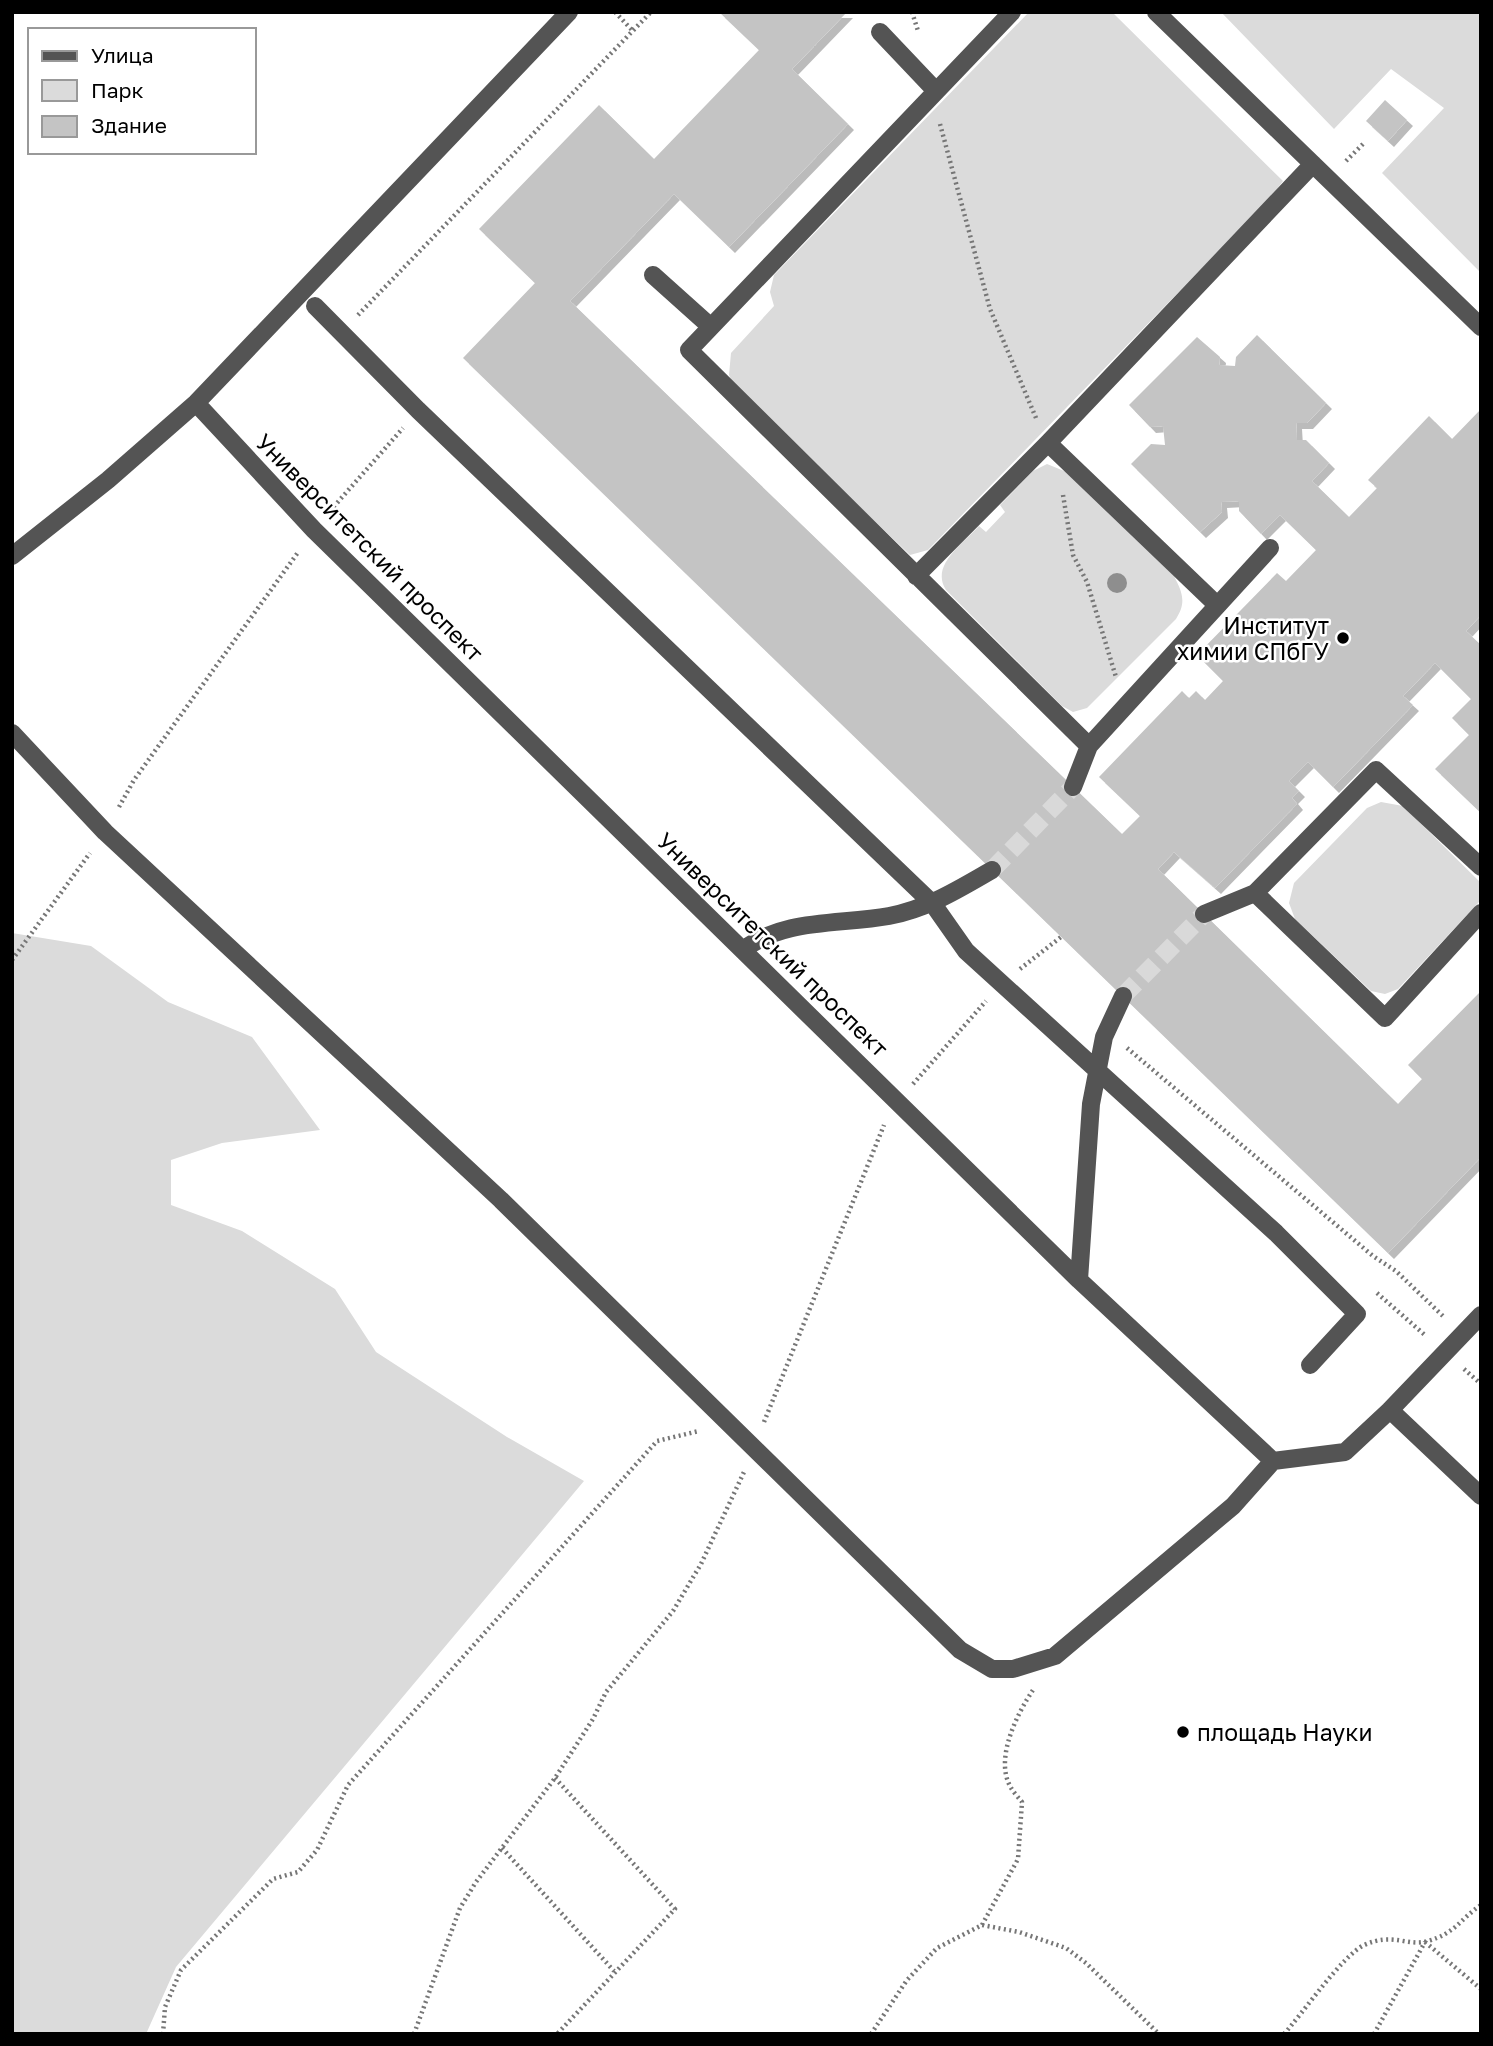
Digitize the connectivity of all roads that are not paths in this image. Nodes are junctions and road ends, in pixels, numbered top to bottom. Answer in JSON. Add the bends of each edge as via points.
{"nodes":[{"id":1,"x":569,"y":12,"type":"edge"},
{"id":2,"x":1012,"y":12,"type":"edge"},
{"id":3,"x":1156,"y":12,"type":"edge"},
{"id":4,"x":880,"y":32,"type":"dead end"},
{"id":5,"x":935,"y":90,"type":"junction"},
{"id":6,"x":1313,"y":164,"type":"junction"},
{"id":7,"x":653,"y":275,"type":"dead end"},
{"id":8,"x":315,"y":306,"type":"dead end"},
{"id":9,"x":711,"y":327,"type":"junction"},
{"id":10,"x":1481,"y":327,"type":"edge"},
{"id":11,"x":196,"y":403,"type":"junction"},
{"id":12,"x":1048,"y":443,"type":"junction"},
{"id":13,"x":1270,"y":548,"type":"dead end"},
{"id":14,"x":12,"y":556,"type":"edge"},
{"id":15,"x":916,"y":576,"type":"junction"},
{"id":16,"x":1217,"y":605,"type":"junction"},
{"id":17,"x":12,"y":733,"type":"edge"},
{"id":18,"x":1089,"y":746,"type":"junction"},
{"id":19,"x":1073,"y":787,"type":"tunnel mouth"},
{"id":20,"x":1481,"y":867,"type":"edge"},
{"id":21,"x":992,"y":870,"type":"tunnel mouth"},
{"id":22,"x":1255,"y":893,"type":"junction"},
{"id":23,"x":933,"y":904,"type":"junction"},
{"id":24,"x":1481,"y":913,"type":"edge"},
{"id":25,"x":1204,"y":914,"type":"tunnel mouth"},
{"id":26,"x":743,"y":950,"type":"junction"},
{"id":27,"x":1123,"y":996,"type":"tunnel mouth"},
{"id":28,"x":1097,"y":1073,"type":"junction"},
{"id":29,"x":1079,"y":1280,"type":"junction"},
{"id":30,"x":1481,"y":1315,"type":"edge"},
{"id":31,"x":1310,"y":1365,"type":"dead end"},
{"id":32,"x":1390,"y":1410,"type":"junction"},
{"id":33,"x":1273,"y":1461,"type":"junction"},
{"id":34,"x":1481,"y":1496,"type":"edge"}],
"edges":[{"from":1,"to":11,"type":"street"},
{"from":2,"to":5,"type":"street"},
{"from":3,"to":6,"type":"street"},
{"from":4,"to":5,"type":"street"},
{"from":5,"to":9,"type":"street"},
{"from":6,"to":10,"type":"street"},
{"from":6,"to":12,"type":"street"},
{"from":7,"to":9,"type":"street"},
{"from":8,"to":23,"type":"street"},
{"from":9,"to":15,"type":"street","via":[[688,350]]},
{"from":11,"to":14,"type":"street","via":[[108,481]]},
{"from":11,"to":26,"type":"street","name":"Университетский проспект","via":[[314,530]]},
{"from":12,"to":15,"type":"street"},
{"from":12,"to":16,"type":"street"},
{"from":13,"to":16,"type":"street"},
{"from":15,"to":18,"type":"street"},
{"from":16,"to":18,"type":"street"},
{"from":17,"to":33,"type":"street","via":[[105,832],[501,1200],[960,1650],[992,1669],[1013,1669],[1055,1656],[1233,1506]]},
{"from":18,"to":19,"type":"street"},
{"from":20,"to":22,"type":"street","via":[[1376,771]]},
{"from":21,"to":23,"type":"street"},
{"from":22,"to":24,"type":"street","via":[[1385,1018]]},
{"from":22,"to":25,"type":"street"},
{"from":23,"to":26,"type":"street","via":[[890,916],[784,928]]},
{"from":23,"to":28,"type":"street","via":[[966,951]]},
{"from":26,"to":29,"type":"street","name":"Университетский проспект"},
{"from":27,"to":28,"type":"street","via":[[1104,1037]]},
{"from":28,"to":29,"type":"street"},
{"from":28,"to":31,"type":"street","via":[[1276,1233],[1357,1314]]},
{"from":29,"to":33,"type":"street","name":"Университетский проспект"},
{"from":30,"to":32,"type":"street"},
{"from":32,"to":33,"type":"street","via":[[1345,1452]]},
{"from":32,"to":34,"type":"street"}]}
